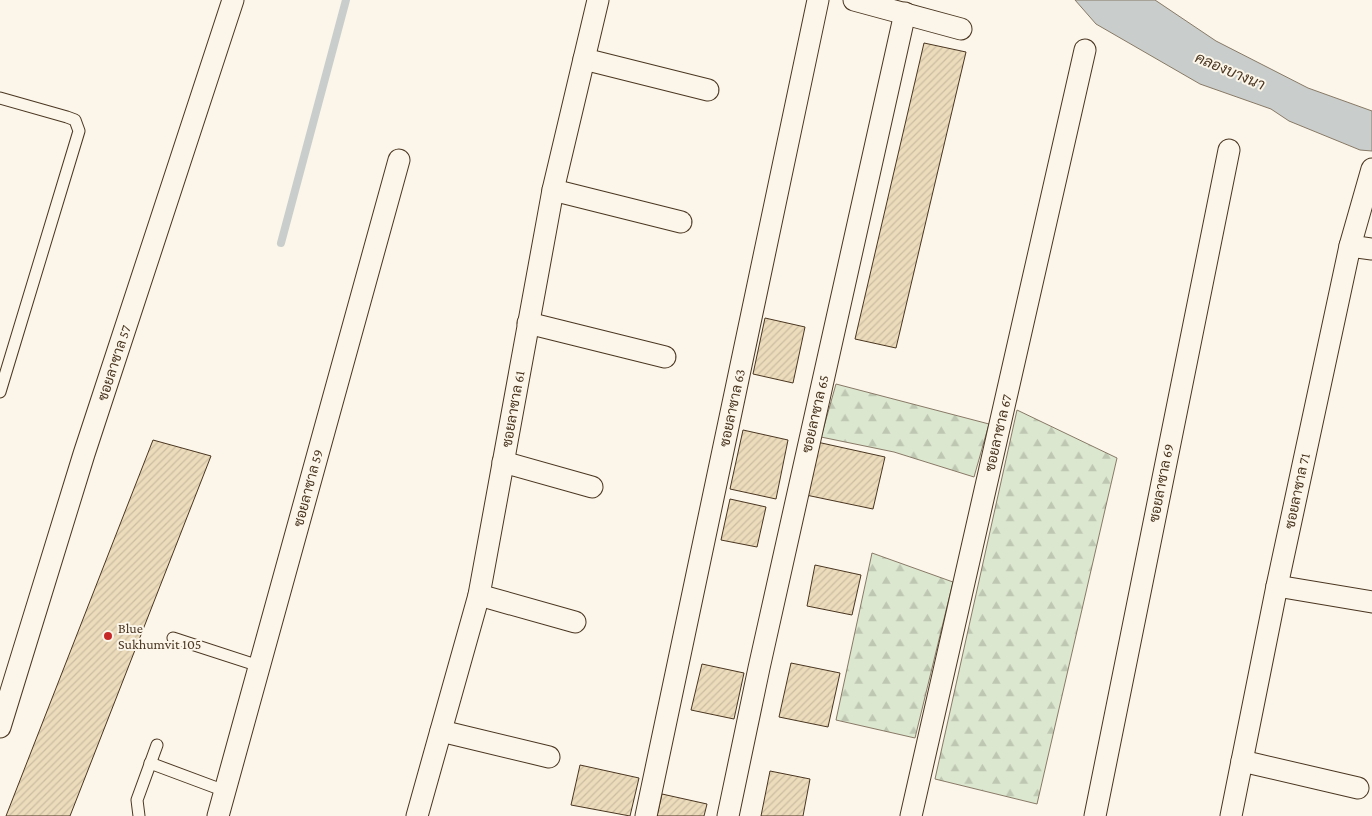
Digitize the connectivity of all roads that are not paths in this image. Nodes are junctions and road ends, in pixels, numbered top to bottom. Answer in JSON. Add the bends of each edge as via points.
{"nodes":[{"id":1,"x":233,"y":0,"type":"edge"},
{"id":2,"x":598,"y":0,"type":"edge"},
{"id":3,"x":818,"y":0,"type":"edge"},
{"id":4,"x":854,"y":0,"type":"edge"},
{"id":5,"x":904,"y":13,"type":"junction"},
{"id":6,"x":961,"y":30,"type":"dead end"},
{"id":7,"x":1085,"y":50,"type":"dead end"},
{"id":8,"x":584,"y":59,"type":"junction"},
{"id":9,"x":708,"y":90,"type":"dead end"},
{"id":10,"x":0,"y":98,"type":"edge"},
{"id":11,"x":1228,"y":150,"type":"dead end"},
{"id":12,"x":399,"y":160,"type":"dead end"},
{"id":13,"x":1372,"y":169,"type":"edge"},
{"id":14,"x":553,"y":190,"type":"junction"},
{"id":15,"x":681,"y":222,"type":"dead end"},
{"id":16,"x":1350,"y":246,"type":"junction"},
{"id":17,"x":1372,"y":249,"type":"edge"},
{"id":18,"x":528,"y":323,"type":"junction"},
{"id":19,"x":665,"y":357,"type":"dead end"},
{"id":20,"x":5,"y":364,"type":"edge"},
{"id":21,"x":0,"y":392,"type":"edge"},
{"id":22,"x":503,"y":462,"type":"junction"},
{"id":23,"x":592,"y":487,"type":"dead end"},
{"id":24,"x":1277,"y":586,"type":"junction"},
{"id":25,"x":479,"y":595,"type":"junction"},
{"id":26,"x":1372,"y":602,"type":"edge"},
{"id":27,"x":575,"y":622,"type":"dead end"},
{"id":28,"x":173,"y":638,"type":"dead end"},
{"id":29,"x":259,"y":666,"type":"junction"},
{"id":30,"x":0,"y":728,"type":"edge"},
{"id":31,"x":441,"y":731,"type":"junction"},
{"id":32,"x":156,"y":745,"type":"dead end"},
{"id":33,"x":549,"y":757,"type":"dead end"},
{"id":34,"x":1242,"y":761,"type":"junction"},
{"id":35,"x":150,"y":763,"type":"junction"},
{"id":36,"x":1358,"y":788,"type":"dead end"},
{"id":37,"x":225,"y":791,"type":"junction"},
{"id":38,"x":139,"y":816,"type":"edge"},
{"id":39,"x":218,"y":816,"type":"edge"},
{"id":40,"x":417,"y":816,"type":"edge"},
{"id":41,"x":646,"y":816,"type":"edge"},
{"id":42,"x":728,"y":816,"type":"edge"},
{"id":43,"x":911,"y":816,"type":"edge"},
{"id":44,"x":1095,"y":816,"type":"edge"},
{"id":45,"x":1232,"y":816,"type":"edge"}],
"edges":[{"from":1,"to":30,"type":"street","name":"ซอยลาซาล 57","via":[[84,454]]},
{"from":2,"to":8,"type":"street","name":"ซอยลาซาล 61"},
{"from":3,"to":41,"type":"street","name":"ซอยลาซาล 63"},
{"from":4,"to":5,"type":"street"},
{"from":5,"to":6,"type":"street"},
{"from":5,"to":42,"type":"street","name":"ซอยลาซาล 65"},
{"from":7,"to":43,"type":"street","name":"ซอยลาซาล 67"},
{"from":8,"to":9,"type":"street"},
{"from":8,"to":14,"type":"street","name":"ซอยลาซาล 61"},
{"from":10,"to":20,"type":"lane","via":[[68,117],[75,120],[79,131]]},
{"from":11,"to":44,"type":"street","name":"ซอยลาซาล 69"},
{"from":12,"to":29,"type":"street","name":"ซอยลาซาล 59"},
{"from":13,"to":16,"type":"street","name":"ซอยลาซาล 71"},
{"from":14,"to":15,"type":"street"},
{"from":14,"to":18,"type":"street","name":"ซอยลาซาล 61"},
{"from":16,"to":17,"type":"street"},
{"from":16,"to":24,"type":"street","name":"ซอยลาซาล 71"},
{"from":18,"to":19,"type":"street"},
{"from":18,"to":22,"type":"street","name":"ซอยลาซาล 61"},
{"from":20,"to":21,"type":"lane"},
{"from":22,"to":23,"type":"street"},
{"from":22,"to":25,"type":"street","name":"ซอยลาซาล 61"},
{"from":24,"to":26,"type":"street"},
{"from":24,"to":34,"type":"street","name":"ซอยลาซาล 71"},
{"from":25,"to":27,"type":"street"},
{"from":25,"to":31,"type":"street","name":"ซอยลาซาล 61"},
{"from":28,"to":29,"type":"lane"},
{"from":29,"to":37,"type":"street","name":"ซอยลาซาล 59"},
{"from":31,"to":33,"type":"street"},
{"from":31,"to":40,"type":"street","name":"ซอยลาซาล 61"},
{"from":32,"to":35,"type":"lane"},
{"from":34,"to":36,"type":"street"},
{"from":34,"to":45,"type":"street","name":"ซอยลาซาล 71"},
{"from":35,"to":37,"type":"lane"},
{"from":35,"to":38,"type":"lane","via":[[137,800]]},
{"from":37,"to":39,"type":"street","name":"ซอยลาซาล 59"}]}
